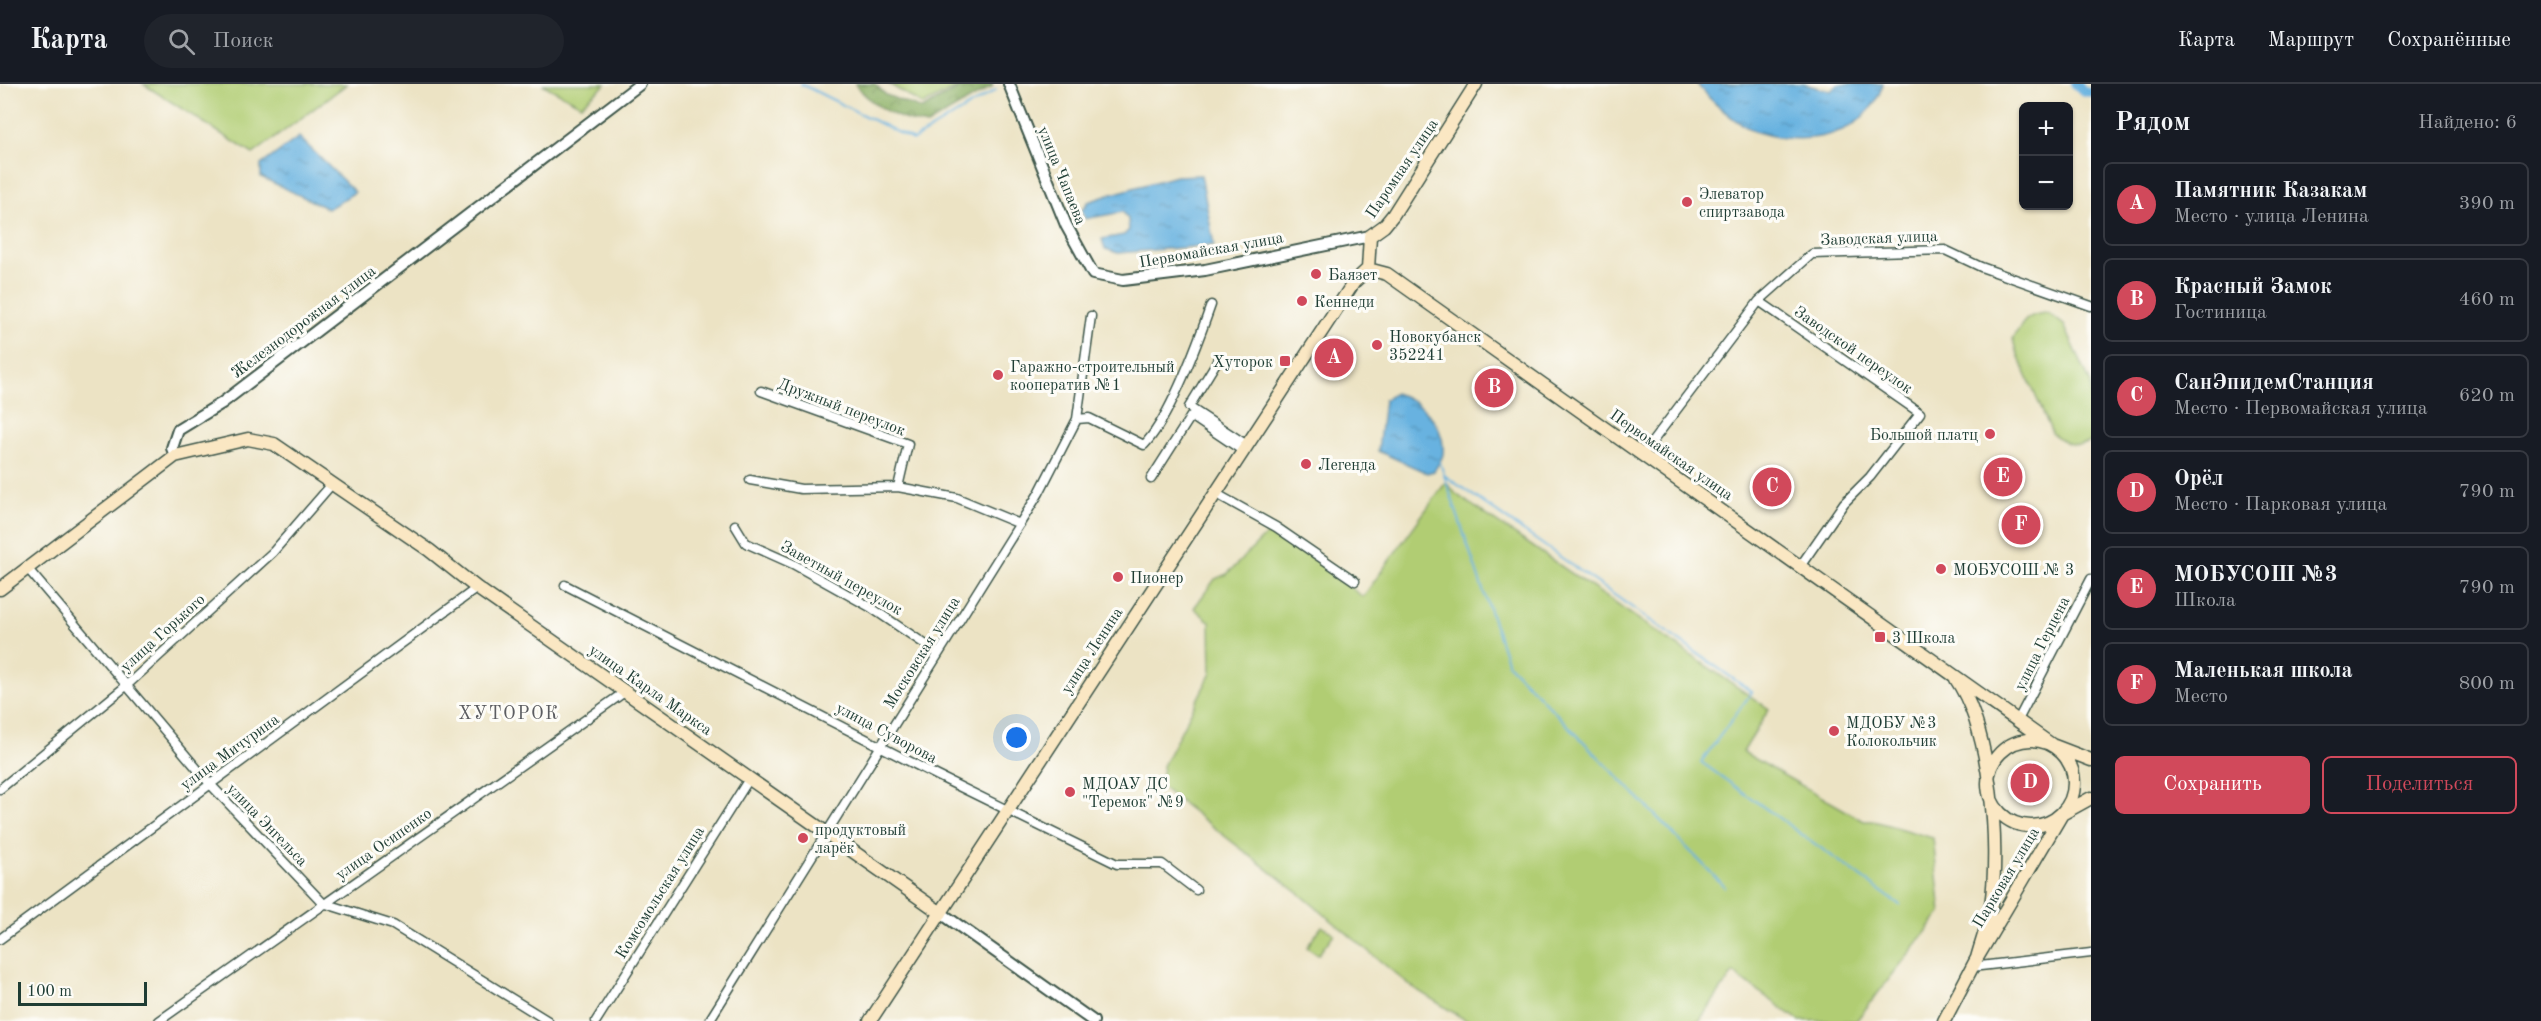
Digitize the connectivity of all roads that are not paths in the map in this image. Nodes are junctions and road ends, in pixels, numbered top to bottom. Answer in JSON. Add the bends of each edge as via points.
{"nodes":[{"id":1,"x":640,"y":84,"type":"edge"},
{"id":2,"x":1009,"y":84,"type":"edge"},
{"id":3,"x":1476,"y":84,"type":"edge"},
{"id":4,"x":1370,"y":236,"type":"junction"},
{"id":5,"x":1368,"y":269,"type":"junction"},
{"id":6,"x":1093,"y":274,"type":"joint"},
{"id":7,"x":1758,"y":301,"type":"junction"},
{"id":8,"x":1211,"y":305,"type":"dead end"},
{"id":9,"x":2091,"y":306,"type":"edge"},
{"id":10,"x":1091,"y":316,"type":"dead end"},
{"id":11,"x":1219,"y":358,"type":"dead end"},
{"id":12,"x":761,"y":391,"type":"dead end"},
{"id":13,"x":1077,"y":419,"type":"junction"},
{"id":14,"x":1245,"y":448,"type":"junction"},
{"id":15,"x":1643,"y":454,"type":"junction"},
{"id":16,"x":175,"y":456,"type":"junction"},
{"id":17,"x":1151,"y":479,"type":"dead end"},
{"id":18,"x":750,"y":480,"type":"dead end"},
{"id":19,"x":332,"y":484,"type":"junction"},
{"id":20,"x":898,"y":487,"type":"junction"},
{"id":21,"x":1215,"y":493,"type":"junction"},
{"id":22,"x":1020,"y":524,"type":"junction"},
{"id":23,"x":735,"y":525,"type":"dead end"},
{"id":24,"x":1801,"y":565,"type":"junction"},
{"id":25,"x":28,"y":569,"type":"junction"},
{"id":26,"x":2091,"y":579,"type":"edge"},
{"id":27,"x":1355,"y":581,"type":"dead end"},
{"id":28,"x":565,"y":585,"type":"dead end"},
{"id":29,"x":477,"y":588,"type":"junction"},
{"id":30,"x":0,"y":589,"type":"edge"},
{"id":31,"x":938,"y":652,"type":"junction"},
{"id":32,"x":1953,"y":674,"type":"junction"},
{"id":33,"x":126,"y":686,"type":"junction"},
{"id":34,"x":626,"y":692,"type":"junction"},
{"id":35,"x":2018,"y":720,"type":"junction"},
{"id":36,"x":880,"y":745,"type":"junction"},
{"id":37,"x":2052,"y":745,"type":"junction"},
{"id":38,"x":2091,"y":760,"type":"edge"},
{"id":39,"x":749,"y":779,"type":"junction"},
{"id":40,"x":210,"y":784,"type":"junction"},
{"id":41,"x":1989,"y":787,"type":"junction"},
{"id":42,"x":0,"y":789,"type":"edge"},
{"id":43,"x":2091,"y":798,"type":"edge"},
{"id":44,"x":1006,"y":810,"type":"junction"},
{"id":45,"x":2062,"y":814,"type":"junction"},
{"id":46,"x":828,"y":832,"type":"junction"},
{"id":47,"x":1196,"y":890,"type":"dead end"},
{"id":48,"x":323,"y":903,"type":"junction"},
{"id":49,"x":941,"y":913,"type":"junction"},
{"id":50,"x":0,"y":939,"type":"edge"},
{"id":51,"x":2091,"y":953,"type":"edge"},
{"id":52,"x":1974,"y":962,"type":"junction"},
{"id":53,"x":159,"y":1021,"type":"edge"},
{"id":54,"x":548,"y":1021,"type":"edge"},
{"id":55,"x":596,"y":1021,"type":"edge"},
{"id":56,"x":709,"y":1021,"type":"edge"},
{"id":57,"x":870,"y":1021,"type":"edge"},
{"id":58,"x":1093,"y":1021,"type":"edge"},
{"id":59,"x":1944,"y":1021,"type":"edge"}],
"edges":[{"from":1,"to":16,"type":"street","name":"Железнодорожная улица","via":[[222,403],[178,430],[172,448]]},
{"from":2,"to":6,"type":"street","name":"улица Чапаева","via":[[1066,225]]},
{"from":3,"to":4,"type":"main road","name":"Паромная улица","via":[[1393,215]]},
{"from":4,"to":5,"type":"main road"},
{"from":4,"to":6,"type":"street","name":"Первомайская улица","via":[[1205,270],[1123,280]]},
{"from":5,"to":14,"type":"main road","name":"улица Ленина","via":[[1354,282]]},
{"from":5,"to":15,"type":"main road","name":"Первомайская улица","via":[[1388,274]]},
{"from":7,"to":9,"type":"street","name":"Заводская улица","via":[[1812,254],[1945,250]]},
{"from":7,"to":15,"type":"street","name":"Заводская улица"},
{"from":7,"to":24,"type":"street","name":"Заводской переулок","via":[[1920,412],[1870,477],[1844,503]]},
{"from":8,"to":13,"type":"street","via":[[1177,388],[1144,445],[1089,418]]},
{"from":10,"to":13,"type":"street","name":"Московская улица"},
{"from":11,"to":14,"type":"street","via":[[1189,407]]},
{"from":12,"to":20,"type":"street","name":"Дружный переулок","via":[[908,444]]},
{"from":13,"to":22,"type":"street","name":"Московская улица"},
{"from":14,"to":17,"type":"street","via":[[1191,416]]},
{"from":14,"to":21,"type":"main road","name":"улица Ленина"},
{"from":15,"to":24,"type":"main road","name":"Первомайская улица"},
{"from":16,"to":19,"type":"main road","name":"улица Карла Маркса","via":[[258,440],[283,448]]},
{"from":16,"to":25,"type":"main road"},
{"from":18,"to":20,"type":"street","via":[[801,489]]},
{"from":19,"to":29,"type":"main road","name":"улица Карла Маркса"},
{"from":19,"to":33,"type":"street","name":"улица Горького","via":[[273,552]]},
{"from":20,"to":22,"type":"street","via":[[957,498]]},
{"from":21,"to":27,"type":"street","via":[[1276,527]]},
{"from":21,"to":44,"type":"main road","name":"улица Ленина"},
{"from":22,"to":31,"type":"street","name":"Московская улица"},
{"from":23,"to":31,"type":"street","name":"Заветный переулок","via":[[746,543],[793,564]]},
{"from":24,"to":32,"type":"main road","name":"Первомайская улица"},
{"from":25,"to":30,"type":"main road"},
{"from":25,"to":33,"type":"street","name":"улица Энгельса"},
{"from":26,"to":35,"type":"street","name":"улица Герцена"},
{"from":28,"to":36,"type":"street","name":"улица Суворова"},
{"from":29,"to":34,"type":"main road","name":"улица Карла Маркса"},
{"from":29,"to":40,"type":"street","name":"улица Мичурина"},
{"from":31,"to":36,"type":"street","name":"Московская улица"},
{"from":32,"to":35,"type":"main road","name":"Первомайская улица"},
{"from":32,"to":41,"type":"main road","name":"Первомайская улица","via":[[1971,707]]},
{"from":33,"to":40,"type":"street","name":"улица Энгельса"},
{"from":33,"to":42,"type":"street","name":"улица Горького"},
{"from":34,"to":39,"type":"main road","name":"улица Карла Маркса"},
{"from":34,"to":48,"type":"street","name":"улица Осипенко"},
{"from":35,"to":37,"type":"main road","name":"Первомайская улица"},
{"from":36,"to":44,"type":"street","name":"улица Суворова"},
{"from":36,"to":46,"type":"street","name":"Московская улица"},
{"from":37,"to":38,"type":"main road","name":"Первомайская улица"},
{"from":37,"to":41,"type":"main road","via":[[2029,740],[2006,748],[1992,766]]},
{"from":37,"to":45,"type":"main road","via":[[2068,761],[2075,783]]},
{"from":39,"to":46,"type":"main road","name":"улица Карла Маркса"},
{"from":39,"to":55,"type":"street","name":"Комсомольская улица"},
{"from":40,"to":48,"type":"street","name":"улица Энгельса"},
{"from":40,"to":50,"type":"street","name":"улица Мичурина"},
{"from":41,"to":45,"type":"main road","via":[[1996,807],[2015,823],[2040,825]]},
{"from":41,"to":52,"type":"main road","name":"Парковая улица","via":[[1993,889],[1987,926]]},
{"from":43,"to":45,"type":"main road"},
{"from":44,"to":47,"type":"street","name":"улица Суворова","via":[[1118,864],[1162,864]]},
{"from":44,"to":49,"type":"main road","name":"улица Ленина"},
{"from":45,"to":52,"type":"main road","name":"Парковая улица"},
{"from":46,"to":49,"type":"main road","name":"улица Карла Маркса"},
{"from":46,"to":56,"type":"street","name":"Московская улица"},
{"from":48,"to":53,"type":"street","name":"улица Осипенко"},
{"from":48,"to":54,"type":"street","name":"улица Энгельса","via":[[393,925]]},
{"from":49,"to":57,"type":"main road","name":"улица Ленина"},
{"from":49,"to":58,"type":"street","name":"улица Карла Маркса"},
{"from":51,"to":52,"type":"street"},
{"from":52,"to":59,"type":"main road","name":"Парковая улица"}]}
